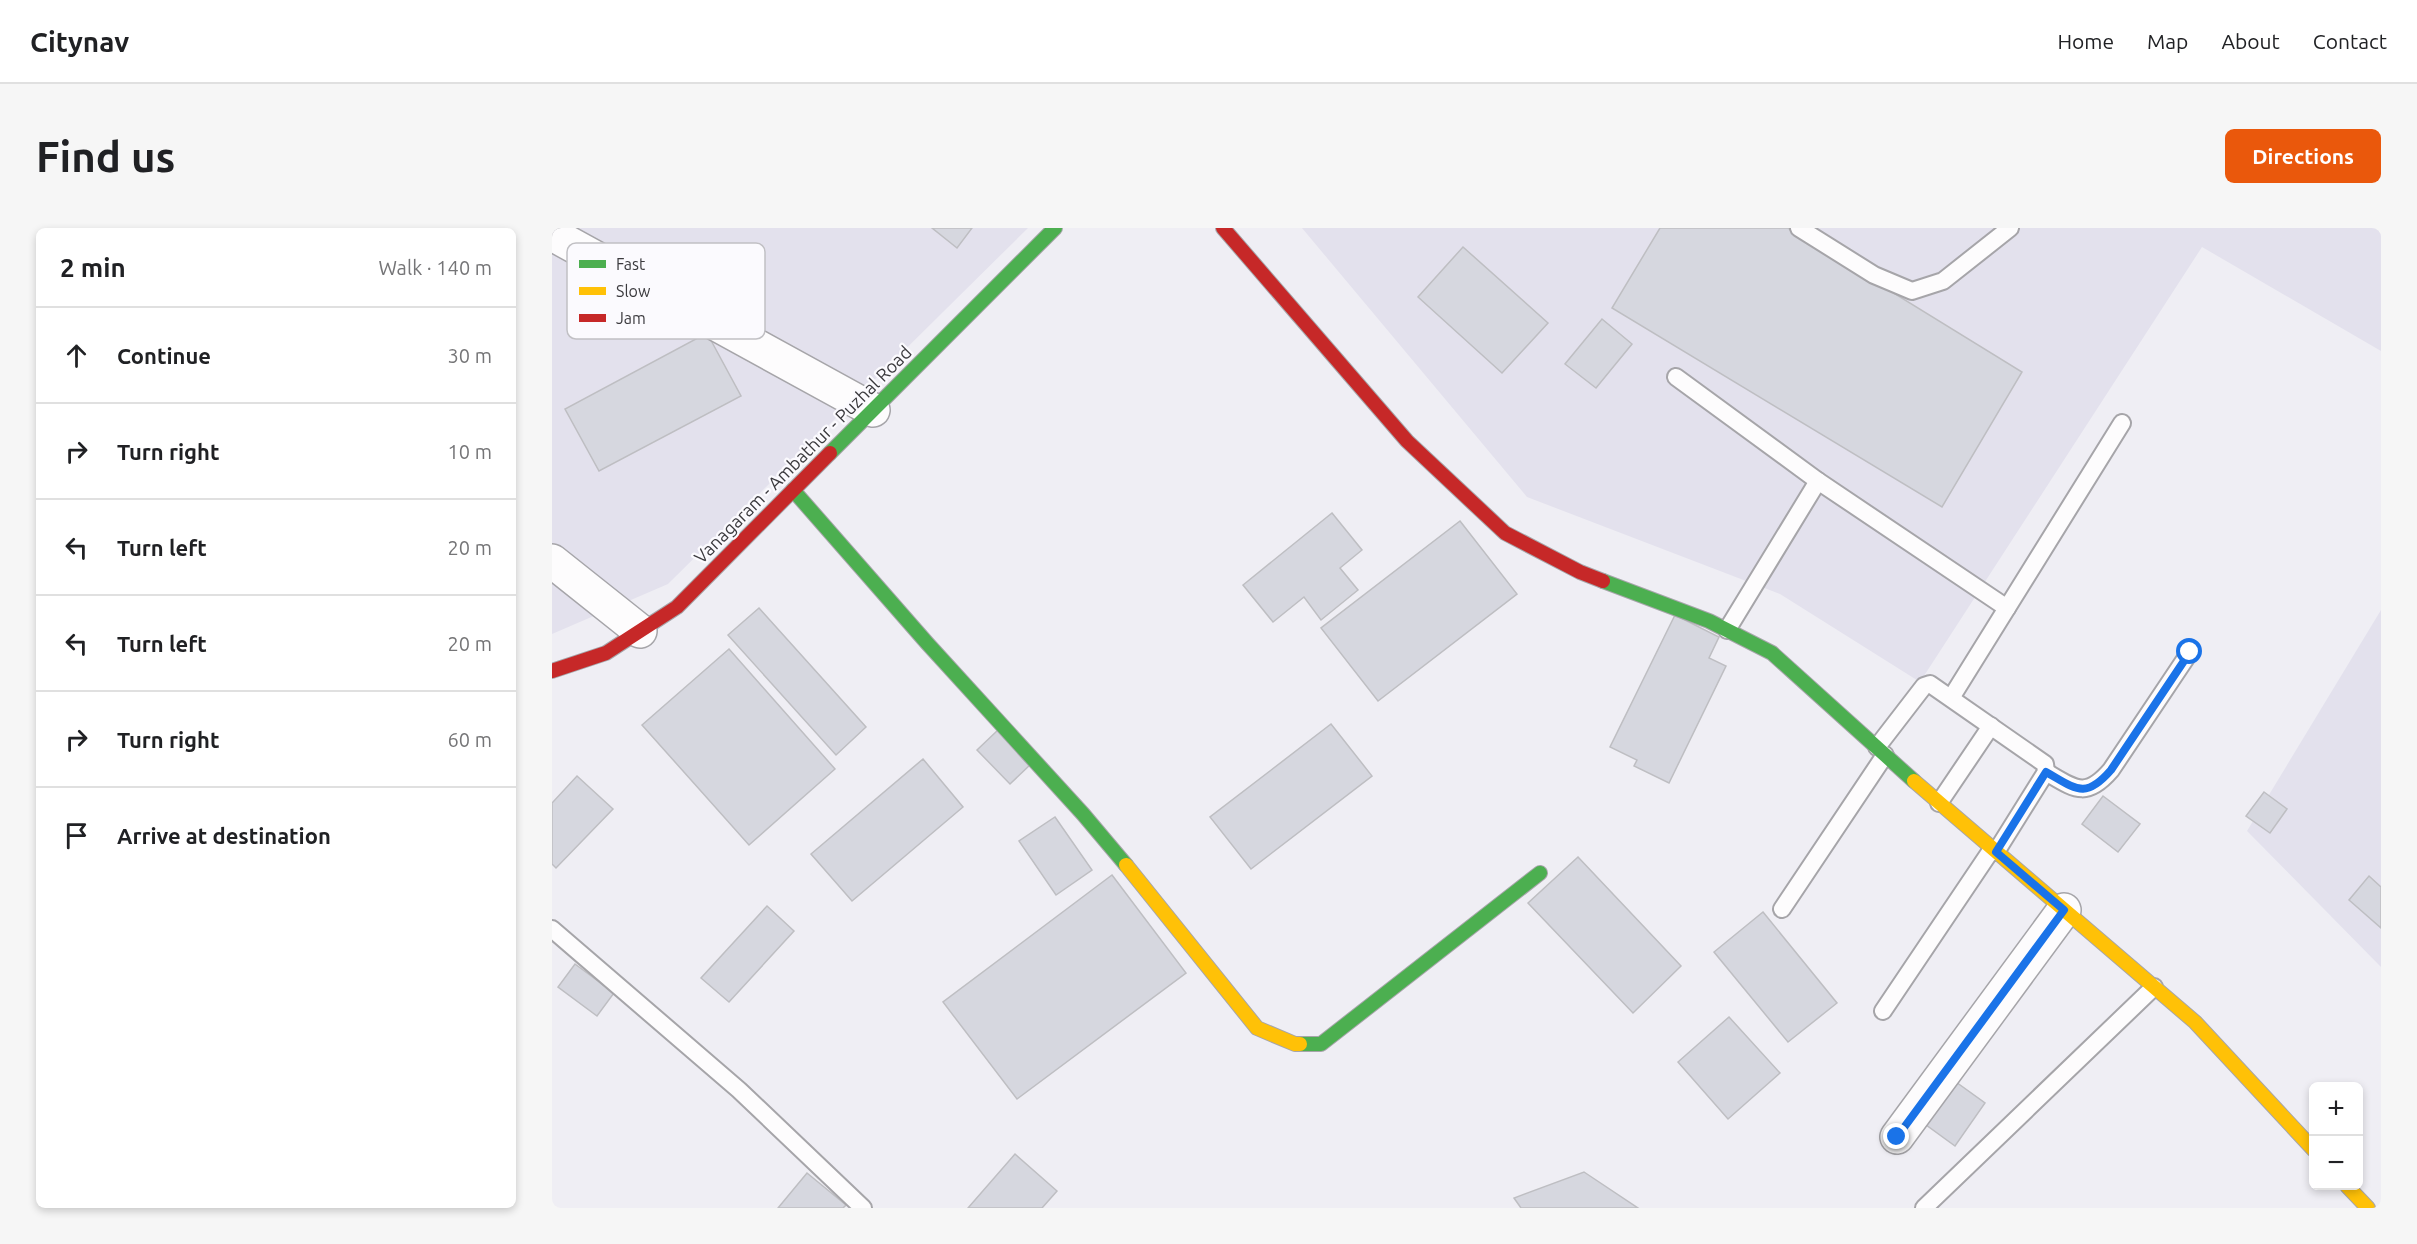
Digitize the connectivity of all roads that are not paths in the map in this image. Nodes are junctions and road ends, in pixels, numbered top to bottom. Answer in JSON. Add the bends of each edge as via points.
{"nodes":[{"id":1,"x":1055,"y":228,"type":"edge"},
{"id":2,"x":1223,"y":228,"type":"edge"},
{"id":3,"x":1799,"y":228,"type":"edge"},
{"id":4,"x":2010,"y":228,"type":"edge"},
{"id":5,"x":552,"y":234,"type":"edge"},
{"id":6,"x":568,"y":243,"type":"edge"},
{"id":7,"x":744,"y":339,"type":"edge"},
{"id":8,"x":1676,"y":377,"type":"dead end"},
{"id":9,"x":873,"y":410,"type":"junction"},
{"id":10,"x":2122,"y":423,"type":"dead end"},
{"id":11,"x":1818,"y":482,"type":"junction"},
{"id":12,"x":794,"y":490,"type":"junction"},
{"id":13,"x":552,"y":561,"type":"edge"},
{"id":14,"x":2007,"y":608,"type":"junction"},
{"id":15,"x":1727,"y":630,"type":"junction"},
{"id":16,"x":640,"y":631,"type":"junction"},
{"id":17,"x":2190,"y":652,"type":"dead end"},
{"id":18,"x":552,"y":672,"type":"edge"},
{"id":19,"x":1951,"y":698,"type":"junction"},
{"id":20,"x":1992,"y":726,"type":"junction"},
{"id":21,"x":1881,"y":751,"type":"junction"},
{"id":22,"x":2046,"y":772,"type":"junction"},
{"id":23,"x":1939,"y":803,"type":"junction"},
{"id":24,"x":1994,"y":850,"type":"junction"},
{"id":25,"x":1540,"y":873,"type":"dead end"},
{"id":26,"x":1782,"y":909,"type":"dead end"},
{"id":27,"x":2064,"y":910,"type":"junction"},
{"id":28,"x":552,"y":929,"type":"edge"},
{"id":29,"x":2154,"y":987,"type":"junction"},
{"id":30,"x":1883,"y":1011,"type":"dead end"},
{"id":31,"x":1897,"y":1137,"type":"dead end"},
{"id":32,"x":2309,"y":1146,"type":"edge"},
{"id":33,"x":2352,"y":1190,"type":"edge"},
{"id":34,"x":863,"y":1208,"type":"edge"},
{"id":35,"x":1924,"y":1208,"type":"edge"},
{"id":36,"x":2368,"y":1208,"type":"edge"}],
"edges":[{"from":1,"to":9,"type":"street","name":"Vanagaram - Ambathur - Puzhal Road"},
{"from":2,"to":15,"type":"street","via":[[1407,441],[1505,533],[1580,572]]},
{"from":3,"to":4,"type":"lane","via":[[1874,275],[1912,291],[1943,281]]},
{"from":5,"to":6,"type":"street"},
{"from":7,"to":9,"type":"street"},
{"from":8,"to":11,"type":"lane"},
{"from":9,"to":12,"type":"street","name":"Vanagaram - Ambathur - Puzhal Road"},
{"from":10,"to":14,"type":"lane"},
{"from":11,"to":14,"type":"lane"},
{"from":11,"to":15,"type":"lane"},
{"from":12,"to":16,"type":"street","name":"Vanagaram - Ambathur - Puzhal Road","via":[[677,607]]},
{"from":12,"to":25,"type":"street","via":[[1083,814],[1257,1028],[1295,1044],[1322,1044]]},
{"from":13,"to":16,"type":"street"},
{"from":14,"to":19,"type":"lane"},
{"from":15,"to":21,"type":"street","via":[[1772,653]]},
{"from":16,"to":18,"type":"street","name":"Vanagaram - Ambathur - Puzhal Road","via":[[606,653]]},
{"from":17,"to":22,"type":"lane","via":[[2100,783],[2078,789]]},
{"from":19,"to":20,"type":"lane"},
{"from":19,"to":21,"type":"lane","via":[[1930,684],[1924,686]]},
{"from":20,"to":22,"type":"lane","via":[[2045,764]]},
{"from":20,"to":23,"type":"lane"},
{"from":21,"to":23,"type":"street"},
{"from":21,"to":26,"type":"lane"},
{"from":22,"to":24,"type":"lane"},
{"from":23,"to":24,"type":"street"},
{"from":24,"to":27,"type":"street"},
{"from":24,"to":30,"type":"lane"},
{"from":27,"to":29,"type":"street"},
{"from":27,"to":31,"type":"street"},
{"from":28,"to":34,"type":"lane","via":[[739,1090]]},
{"from":29,"to":32,"type":"street","via":[[2195,1022]]},
{"from":29,"to":35,"type":"lane"},
{"from":33,"to":36,"type":"street"}]}
